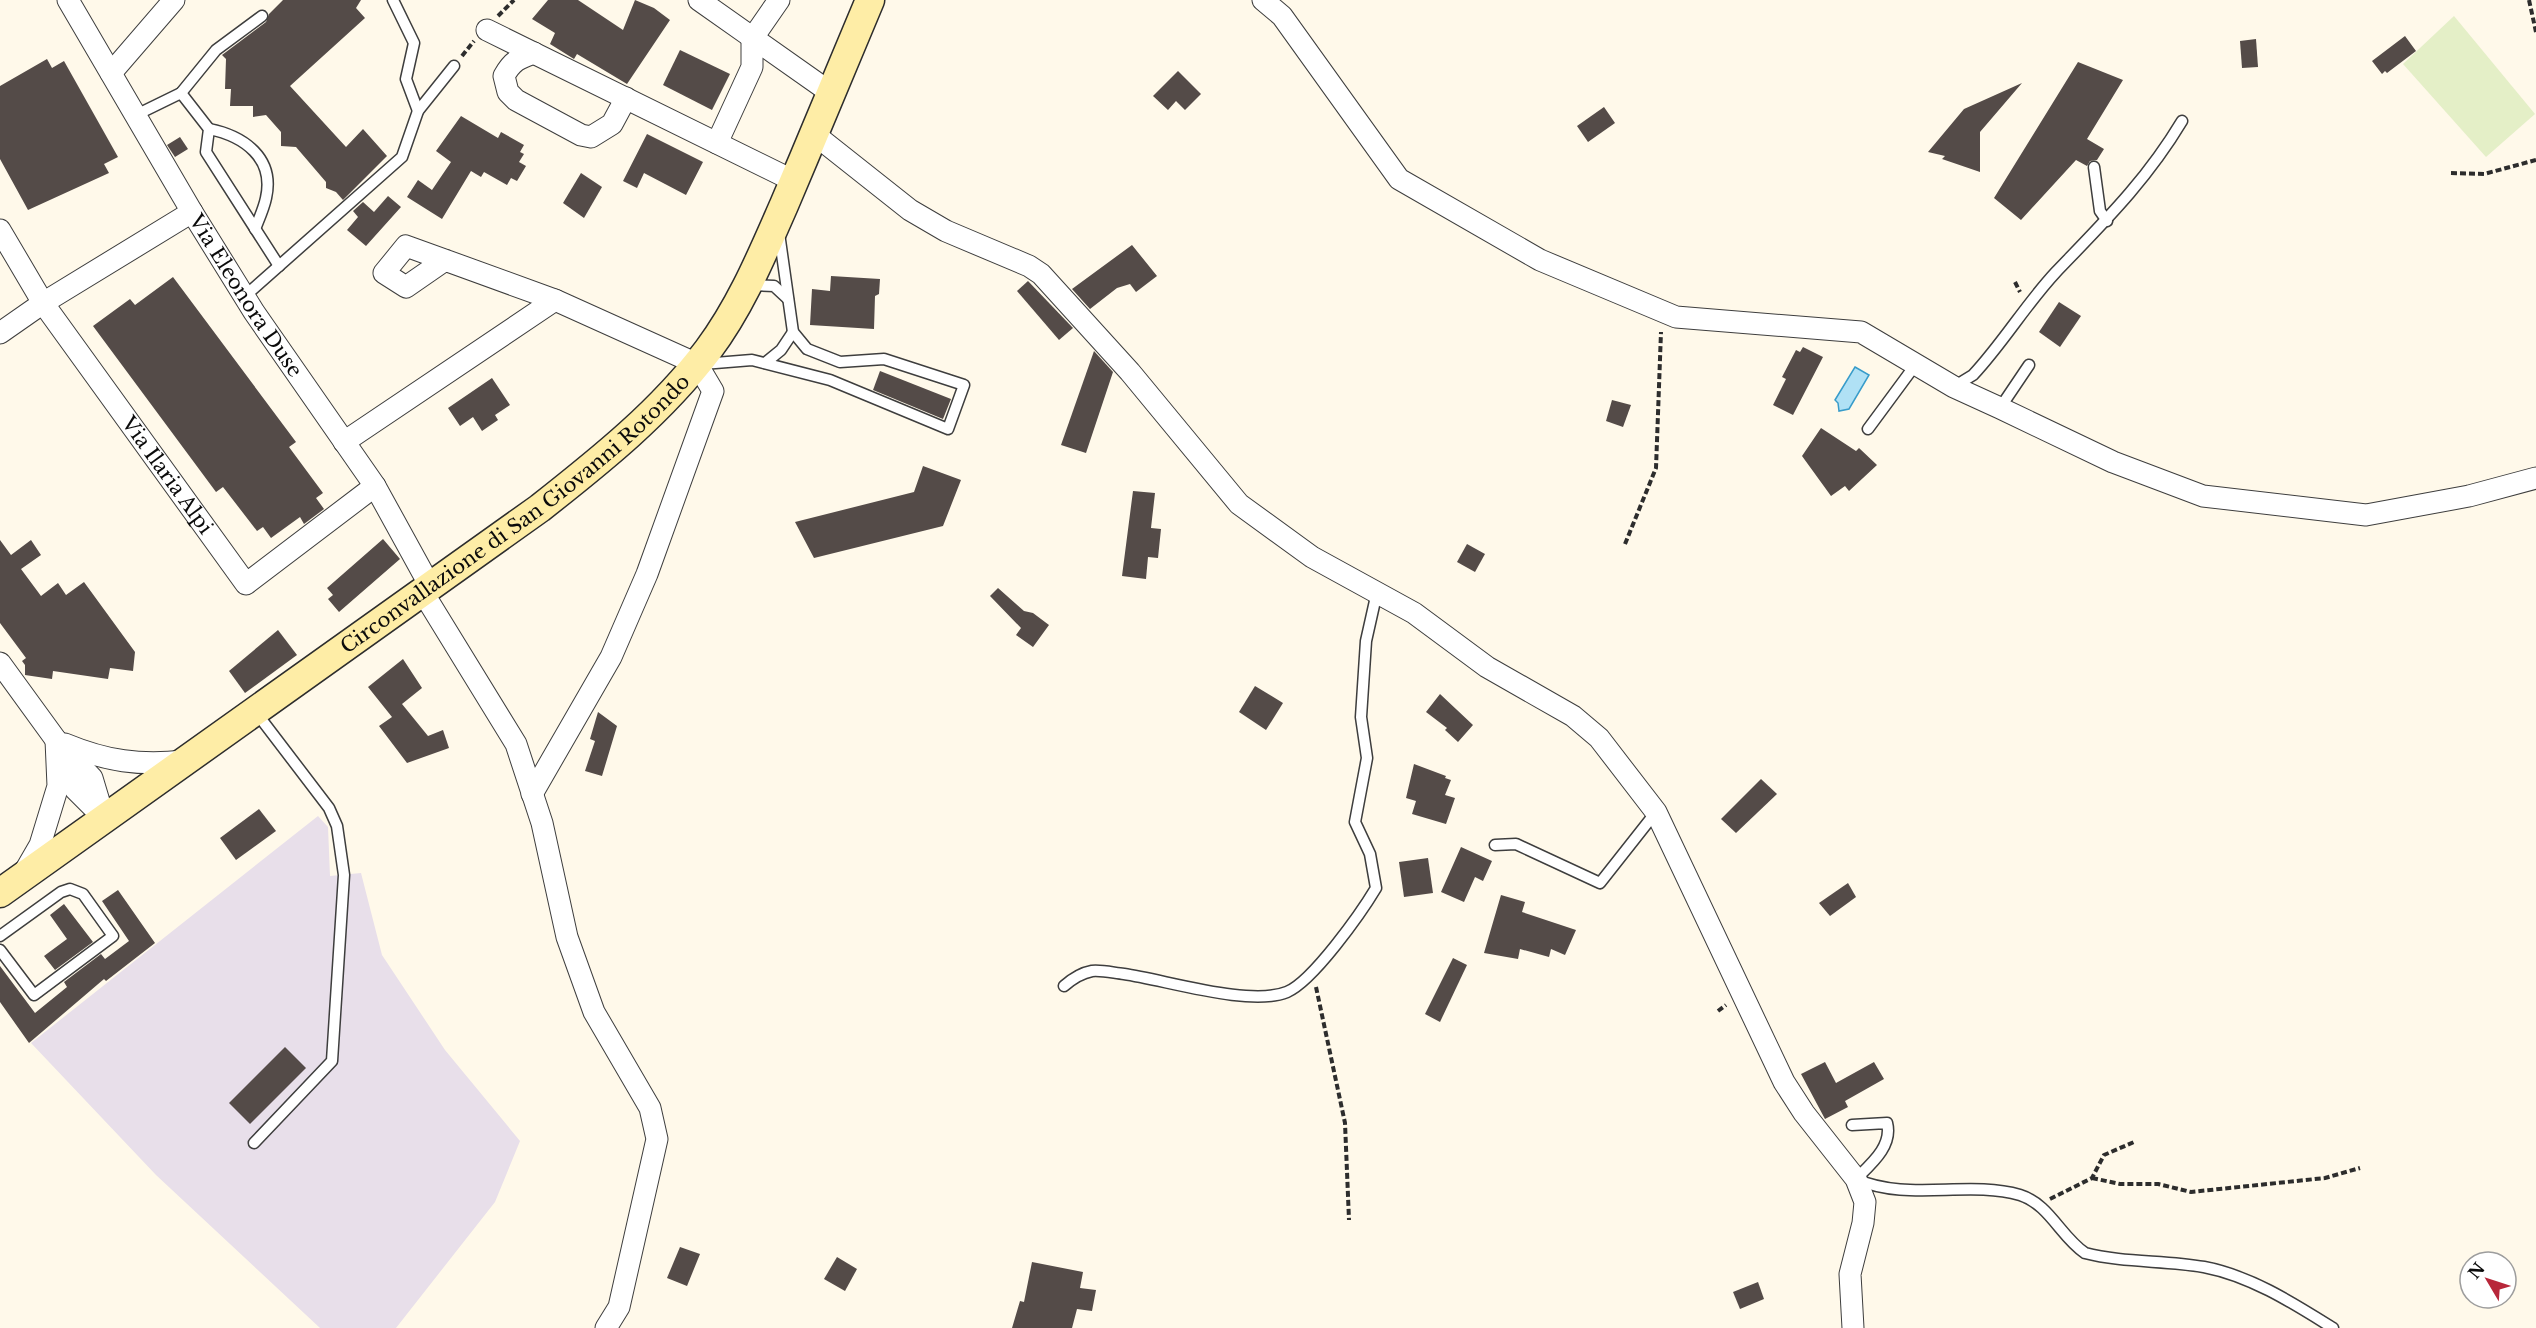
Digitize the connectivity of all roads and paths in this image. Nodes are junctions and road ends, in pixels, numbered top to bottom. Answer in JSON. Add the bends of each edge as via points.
{"nodes":[{"id":1,"x":68,"y":0,"type":"edge"},
{"id":2,"x":174,"y":0,"type":"edge"},
{"id":3,"x":393,"y":0,"type":"edge"},
{"id":4,"x":699,"y":0,"type":"edge"},
{"id":5,"x":779,"y":0,"type":"edge"},
{"id":6,"x":870,"y":0,"type":"edge"},
{"id":7,"x":1263,"y":0,"type":"edge"},
{"id":8,"x":2529,"y":0,"type":"edge"},
{"id":9,"x":262,"y":16,"type":"dead end"},
{"id":10,"x":487,"y":30,"type":"dead end"},
{"id":11,"x":2536,"y":32,"type":"edge"},
{"id":12,"x":752,"y":39,"type":"junction"},
{"id":13,"x":534,"y":52,"type":"junction"},
{"id":14,"x":454,"y":66,"type":"dead end"},
{"id":15,"x":111,"y":74,"type":"junction"},
{"id":16,"x":181,"y":93,"type":"junction"},
{"id":17,"x":831,"y":93,"type":"junction"},
{"id":18,"x":626,"y":98,"type":"junction"},
{"id":19,"x":418,"y":111,"type":"junction"},
{"id":20,"x":136,"y":115,"type":"junction"},
{"id":21,"x":2182,"y":121,"type":"dead end"},
{"id":22,"x":209,"y":129,"type":"junction"},
{"id":23,"x":814,"y":134,"type":"junction"},
{"id":24,"x":717,"y":142,"type":"junction"},
{"id":25,"x":2536,"y":160,"type":"edge"},
{"id":26,"x":2094,"y":167,"type":"dead end"},
{"id":27,"x":2451,"y":173,"type":"dead end"},
{"id":28,"x":794,"y":181,"type":"junction"},
{"id":29,"x":192,"y":212,"type":"junction"},
{"id":30,"x":777,"y":221,"type":"junction"},
{"id":31,"x":2108,"y":221,"type":"junction"},
{"id":32,"x":255,"y":229,"type":"junction"},
{"id":33,"x":0,"y":230,"type":"edge"},
{"id":34,"x":445,"y":260,"type":"dead end"},
{"id":35,"x":279,"y":266,"type":"junction"},
{"id":36,"x":747,"y":285,"type":"junction"},
{"id":37,"x":245,"y":296,"type":"junction"},
{"id":38,"x":789,"y":299,"type":"junction"},
{"id":39,"x":555,"y":300,"type":"junction"},
{"id":40,"x":43,"y":303,"type":"junction"},
{"id":41,"x":1662,"y":311,"type":"junction"},
{"id":42,"x":794,"y":332,"type":"junction"},
{"id":43,"x":0,"y":333,"type":"edge"},
{"id":44,"x":765,"y":363,"type":"junction"},
{"id":45,"x":697,"y":364,"type":"junction"},
{"id":46,"x":1916,"y":364,"type":"junction"},
{"id":47,"x":2028,"y":365,"type":"dead end"},
{"id":48,"x":1954,"y":387,"type":"junction"},
{"id":49,"x":2000,"y":408,"type":"junction"},
{"id":50,"x":1868,"y":429,"type":"dead end"},
{"id":51,"x":344,"y":442,"type":"junction"},
{"id":52,"x":2536,"y":478,"type":"edge"},
{"id":53,"x":375,"y":486,"type":"junction"},
{"id":54,"x":1625,"y":544,"type":"dead end"},
{"id":55,"x":426,"y":589,"type":"junction"},
{"id":56,"x":1377,"y":591,"type":"junction"},
{"id":57,"x":0,"y":663,"type":"edge"},
{"id":58,"x":255,"y":711,"type":"junction"},
{"id":59,"x":56,"y":740,"type":"junction"},
{"id":60,"x":184,"y":761,"type":"junction"},
{"id":61,"x":532,"y":794,"type":"junction"},
{"id":62,"x":1656,"y":812,"type":"junction"},
{"id":63,"x":104,"y":818,"type":"junction"},
{"id":64,"x":1495,"y":845,"type":"dead end"},
{"id":65,"x":11,"y":885,"type":"edge"},
{"id":66,"x":0,"y":936,"type":"edge"},
{"id":67,"x":0,"y":950,"type":"edge"},
{"id":68,"x":1314,"y":969,"type":"junction"},
{"id":69,"x":1064,"y":986,"type":"dead end"},
{"id":70,"x":1852,"y":1125,"type":"dead end"},
{"id":71,"x":2134,"y":1142,"type":"dead end"},
{"id":72,"x":254,"y":1143,"type":"dead end"},
{"id":73,"x":2360,"y":1168,"type":"dead end"},
{"id":74,"x":2092,"y":1178,"type":"junction"},
{"id":75,"x":1856,"y":1179,"type":"junction"},
{"id":76,"x":2035,"y":1202,"type":"junction"},
{"id":77,"x":1349,"y":1220,"type":"dead end"},
{"id":78,"x":606,"y":1328,"type":"edge"},
{"id":79,"x":1853,"y":1328,"type":"edge"},
{"id":80,"x":2333,"y":1328,"type":"edge"}],
"edges":[{"from":1,"to":15,"type":"street","name":"Via Eleonora Duse"},
{"from":2,"to":15,"type":"street"},
{"from":3,"to":19,"type":"lane","via":[[414,43],[406,79]]},
{"from":4,"to":12,"type":"street"},
{"from":5,"to":12,"type":"street"},
{"from":6,"to":17,"type":"main road","name":"Circonvallazione di San Giovanni Rotondo"},
{"from":7,"to":41,"type":"street","via":[[1282,16],[1399,179],[1540,260]]},
{"from":8,"to":11,"type":"path"},
{"from":9,"to":16,"type":"lane","via":[[216,50]]},
{"from":10,"to":13,"type":"street"},
{"from":12,"to":17,"type":"street"},
{"from":12,"to":24,"type":"street","via":[[752,67]]},
{"from":13,"to":18,"type":"street"},
{"from":13,"to":18,"type":"street","via":[[510,65],[504,76],[508,92],[581,135],[591,137],[612,124]]},
{"from":14,"to":19,"type":"lane"},
{"from":15,"to":20,"type":"street","name":"Via Eleonora Duse"},
{"from":16,"to":20,"type":"lane"},
{"from":16,"to":22,"type":"lane"},
{"from":17,"to":23,"type":"main road","name":"Circonvallazione di San Giovanni Rotondo"},
{"from":18,"to":24,"type":"street"},
{"from":19,"to":35,"type":"lane","via":[[402,157]]},
{"from":20,"to":29,"type":"street","name":"Via Eleonora Duse"},
{"from":21,"to":31,"type":"lane","via":[[2143,179]]},
{"from":22,"to":32,"type":"lane","via":[[207,152]]},
{"from":22,"to":32,"type":"lane","via":[[228,133],[249,145],[266,170],[266,198]]},
{"from":23,"to":28,"type":"main road","name":"Circonvallazione di San Giovanni Rotondo"},
{"from":23,"to":56,"type":"street","via":[[910,210],[946,231],[1041,274],[1130,372],[1239,504],[1312,557]]},
{"from":24,"to":28,"type":"street"},
{"from":25,"to":27,"type":"path","via":[[2484,174]]},
{"from":26,"to":31,"type":"lane","via":[[2100,211]]},
{"from":28,"to":30,"type":"main road","name":"Circonvallazione di San Giovanni Rotondo"},
{"from":29,"to":37,"type":"street","name":"Via Eleonora Duse"},
{"from":29,"to":40,"type":"street"},
{"from":30,"to":36,"type":"main road","name":"Circonvallazione di San Giovanni Rotondo"},
{"from":30,"to":38,"type":"lane"},
{"from":31,"to":48,"type":"lane","via":[[2055,273],[1973,375]]},
{"from":32,"to":35,"type":"lane"},
{"from":33,"to":40,"type":"street","name":"Via Ilaria Alpi"},
{"from":34,"to":39,"type":"street"},
{"from":35,"to":37,"type":"lane"},
{"from":36,"to":38,"type":"lane","via":[[774,286]]},
{"from":36,"to":45,"type":"main road","name":"Circonvallazione di San Giovanni Rotondo"},
{"from":37,"to":51,"type":"street","name":"Via Eleonora Duse"},
{"from":38,"to":42,"type":"lane"},
{"from":39,"to":45,"type":"street"},
{"from":39,"to":51,"type":"street"},
{"from":40,"to":43,"type":"street"},
{"from":40,"to":53,"type":"street","name":"Via Ilaria Alpi","via":[[246,584]]},
{"from":41,"to":46,"type":"street","via":[[1676,317],[1861,332]]},
{"from":41,"to":54,"type":"path","via":[[1656,468]]},
{"from":42,"to":44,"type":"lane","via":[[782,350]]},
{"from":42,"to":44,"type":"lane","via":[[807,349],[840,362],[884,359],[964,385],[948,429],[830,380]]},
{"from":44,"to":45,"type":"lane","via":[[752,360]]},
{"from":45,"to":55,"type":"main road","name":"Circonvallazione di San Giovanni Rotondo","via":[[612,451]]},
{"from":45,"to":61,"type":"street","via":[[713,391],[647,574],[611,657]]},
{"from":46,"to":48,"type":"street"},
{"from":46,"to":50,"type":"lane"},
{"from":47,"to":49,"type":"lane"},
{"from":48,"to":49,"type":"street"},
{"from":49,"to":52,"type":"street","via":[[2113,462],[2203,496],[2366,515],[2469,496]]},
{"from":51,"to":53,"type":"street","name":"Via Eleonora Duse"},
{"from":53,"to":55,"type":"street","name":"Via Eleonora Duse"},
{"from":55,"to":58,"type":"main road","name":"Circonvallazione di San Giovanni Rotondo"},
{"from":55,"to":61,"type":"street","name":"Via Eleonora Duse","via":[[516,744]]},
{"from":56,"to":62,"type":"street","via":[[1488,667],[1573,716],[1599,738]]},
{"from":56,"to":68,"type":"lane","via":[[1366,641],[1361,717],[1367,758],[1355,822],[1372,862],[1376,888]]},
{"from":57,"to":59,"type":"street"},
{"from":58,"to":60,"type":"main road","name":"Circonvallazione di San Giovanni Rotondo"},
{"from":58,"to":72,"type":"lane","via":[[329,808],[337,826],[344,875],[332,1061]]},
{"from":59,"to":60,"type":"street","via":[[98,758],[151,765]]},
{"from":59,"to":63,"type":"street","via":[[75,789]]},
{"from":59,"to":65,"type":"street","via":[[58,786],[40,845]]},
{"from":60,"to":63,"type":"main road","name":"Circonvallazione di San Giovanni Rotondo"},
{"from":61,"to":78,"type":"street","name":"Via Eleonora Duse","via":[[571,948],[594,1012],[650,1108],[657,1139],[619,1307]]},
{"from":62,"to":64,"type":"lane","via":[[1600,883],[1516,843]]},
{"from":62,"to":75,"type":"street","via":[[1784,1082]]},
{"from":63,"to":65,"type":"main road","name":"Circonvallazione di San Giovanni Rotondo"},
{"from":66,"to":67,"type":"lane","via":[[70,889],[83,894],[113,936],[34,995]]},
{"from":68,"to":69,"type":"lane","via":[[1287,992],[1270,996],[1093,971],[1074,977]]},
{"from":68,"to":77,"type":"path","via":[[1345,1123]]},
{"from":70,"to":75,"type":"lane","via":[[1887,1123],[1889,1130],[1876,1159]]},
{"from":71,"to":74,"type":"path","via":[[2104,1155]]},
{"from":73,"to":74,"type":"path","via":[[2325,1178],[2191,1192],[2158,1184],[2120,1184]]},
{"from":74,"to":76,"type":"path","via":[[2051,1199]]},
{"from":75,"to":76,"type":"lane","via":[[1881,1187],[1998,1192],[2021,1195]]},
{"from":75,"to":79,"type":"street","via":[[1865,1202],[1850,1274]]},
{"from":76,"to":80,"type":"lane","via":[[2085,1253],[2234,1274]]}]}
